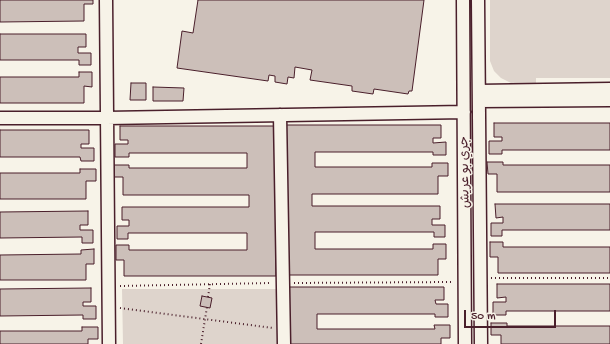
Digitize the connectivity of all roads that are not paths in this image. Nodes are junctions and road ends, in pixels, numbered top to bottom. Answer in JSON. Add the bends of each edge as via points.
{"nodes":[{"id":1,"x":106,"y":0,"type":"edge"},
{"id":2,"x":463,"y":0,"type":"edge"},
{"id":3,"x":478,"y":0,"type":"edge"},
{"id":4,"x":610,"y":89,"type":"edge"},
{"id":5,"x":479,"y":96,"type":"junction"},
{"id":6,"x":610,"y":100,"type":"edge"},
{"id":7,"x":464,"y":112,"type":"junction"},
{"id":8,"x":280,"y":115,"type":"junction"},
{"id":9,"x":0,"y":118,"type":"edge"},
{"id":10,"x":108,"y":118,"type":"junction"},
{"id":11,"x":109,"y":344,"type":"edge"},
{"id":12,"x":284,"y":344,"type":"edge"},
{"id":13,"x":465,"y":344,"type":"edge"},
{"id":14,"x":481,"y":344,"type":"edge"}],
"edges":[{"from":1,"to":10,"type":"street"},
{"from":2,"to":7,"type":"street","name":"جري بو عريش"},
{"from":3,"to":5,"type":"street","name":"جري بو عريش"},
{"from":4,"to":5,"type":"street"},
{"from":5,"to":6,"type":"street"},
{"from":5,"to":14,"type":"street","name":"جري بو عريش"},
{"from":7,"to":8,"type":"street"},
{"from":7,"to":13,"type":"street","name":"جري بو عريش"},
{"from":8,"to":10,"type":"street"},
{"from":8,"to":12,"type":"street"},
{"from":9,"to":10,"type":"street"},
{"from":10,"to":11,"type":"street"}]}
